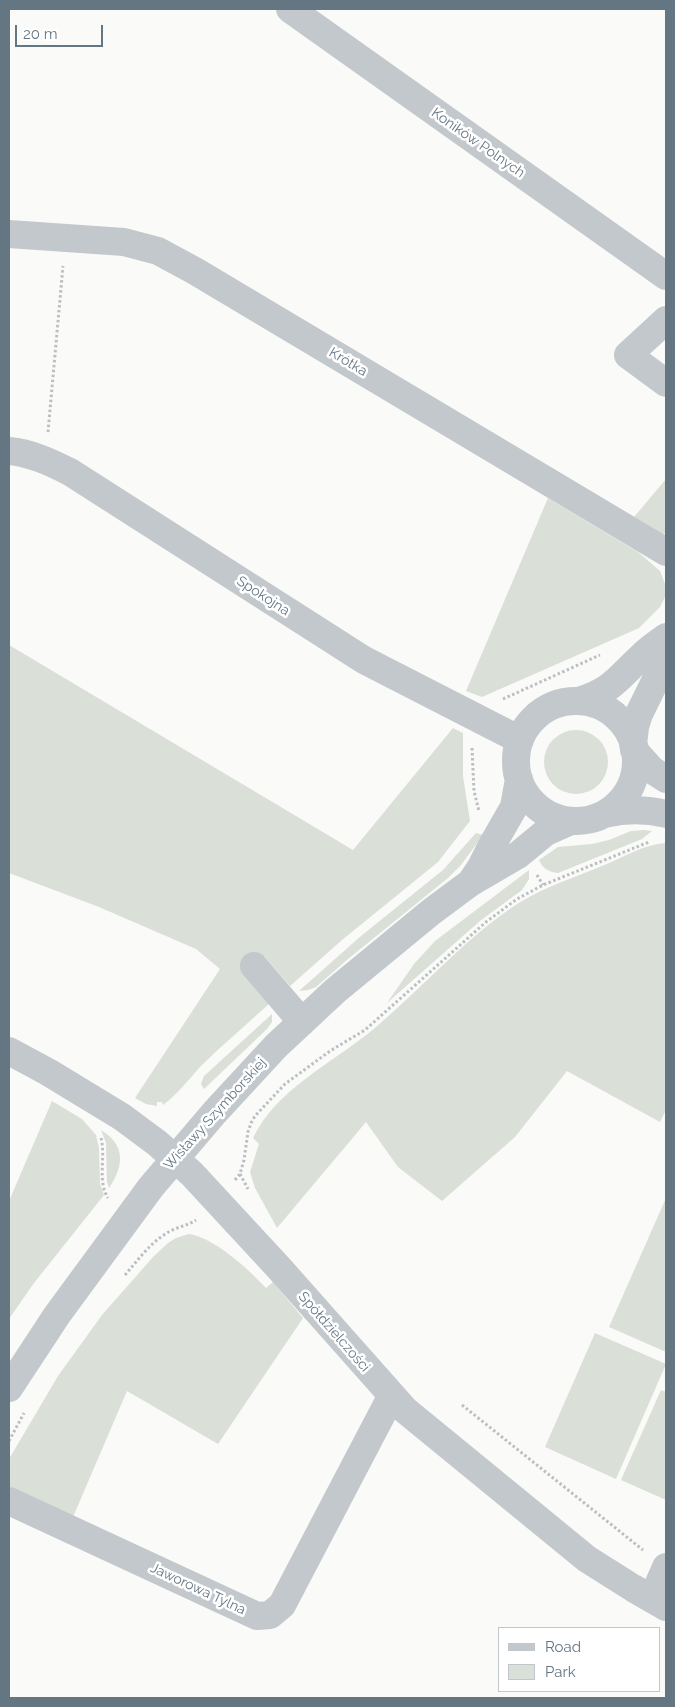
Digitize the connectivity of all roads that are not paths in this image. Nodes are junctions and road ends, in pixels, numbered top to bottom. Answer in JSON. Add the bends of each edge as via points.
{"nodes":[{"id":1,"x":290,"y":9,"type":"edge"},
{"id":2,"x":9,"y":234,"type":"edge"},
{"id":3,"x":666,"y":276,"type":"edge"},
{"id":4,"x":666,"y":320,"type":"edge"},
{"id":5,"x":666,"y":384,"type":"edge"},
{"id":6,"x":9,"y":451,"type":"edge"},
{"id":7,"x":666,"y":552,"type":"edge"},
{"id":8,"x":666,"y":637,"type":"edge"},
{"id":9,"x":666,"y":660,"type":"edge"},
{"id":10,"x":579,"y":701,"type":"junction"},
{"id":11,"x":520,"y":740,"type":"junction"},
{"id":12,"x":634,"y":747,"type":"junction"},
{"id":13,"x":519,"y":779,"type":"junction"},
{"id":14,"x":666,"y":779,"type":"edge"},
{"id":15,"x":605,"y":814,"type":"junction"},
{"id":16,"x":666,"y":814,"type":"edge"},
{"id":17,"x":571,"y":821,"type":"junction"},
{"id":18,"x":470,"y":883,"type":"junction"},
{"id":19,"x":254,"y":966,"type":"dead end"},
{"id":20,"x":302,"y":1022,"type":"junction"},
{"id":21,"x":9,"y":1051,"type":"edge"},
{"id":22,"x":174,"y":1159,"type":"junction"},
{"id":23,"x":9,"y":1388,"type":"edge"},
{"id":24,"x":391,"y":1397,"type":"junction"},
{"id":25,"x":9,"y":1501,"type":"edge"},
{"id":26,"x":658,"y":1562,"type":"edge"},
{"id":27,"x":659,"y":1603,"type":"edge"}],
"edges":[{"from":1,"to":3,"type":"street","name":"Koników Polnych"},
{"from":2,"to":7,"type":"street","name":"Krótka","via":[[124,242],[173,259]]},
{"from":4,"to":5,"type":"street","via":[[628,355]]},
{"from":6,"to":11,"type":"street","name":"Spokojna","via":[[24,452],[70,472],[364,660]]},
{"from":8,"to":10,"type":"street","via":[[607,690]]},
{"from":9,"to":12,"type":"street","via":[[639,714]]},
{"from":10,"to":11,"type":"street","via":[[566,702],[540,713],[527,726]]},
{"from":10,"to":12,"type":"street","via":[[603,707],[613,714],[626,728]]},
{"from":11,"to":13,"type":"street","via":[[517,755]]},
{"from":12,"to":14,"type":"street","via":[[652,770]]},
{"from":12,"to":15,"type":"street","via":[[632,783],[619,803]]},
{"from":13,"to":17,"type":"street","via":[[540,809]]},
{"from":13,"to":18,"type":"street","name":"Wisławy Szymborskiej","via":[[511,813]]},
{"from":15,"to":16,"type":"street","via":[[637,809]]},
{"from":15,"to":17,"type":"street","via":[[589,820]]},
{"from":17,"to":18,"type":"street","name":"Wisławy Szymborskiej","via":[[546,832],[507,862]]},
{"from":18,"to":20,"type":"street","name":"Wisławy Szymborskiej","via":[[382,952]]},
{"from":19,"to":20,"type":"street"},
{"from":20,"to":22,"type":"street","name":"Wisławy Szymborskiej","via":[[233,1091]]},
{"from":21,"to":22,"type":"street","name":"Spółdzielczości","via":[[127,1120]]},
{"from":22,"to":23,"type":"street","name":"Wisławy Szymborskiej","via":[[78,1286]]},
{"from":22,"to":24,"type":"street","name":"Spółdzielczości","via":[[192,1174],[279,1268]]},
{"from":24,"to":25,"type":"street","name":"Jaworowa Tylna","via":[[282,1605],[270,1615],[257,1616]]},
{"from":24,"to":27,"type":"street","name":"Spółdzielczości","via":[[587,1559]]},
{"from":26,"to":27,"type":"street"}]}
